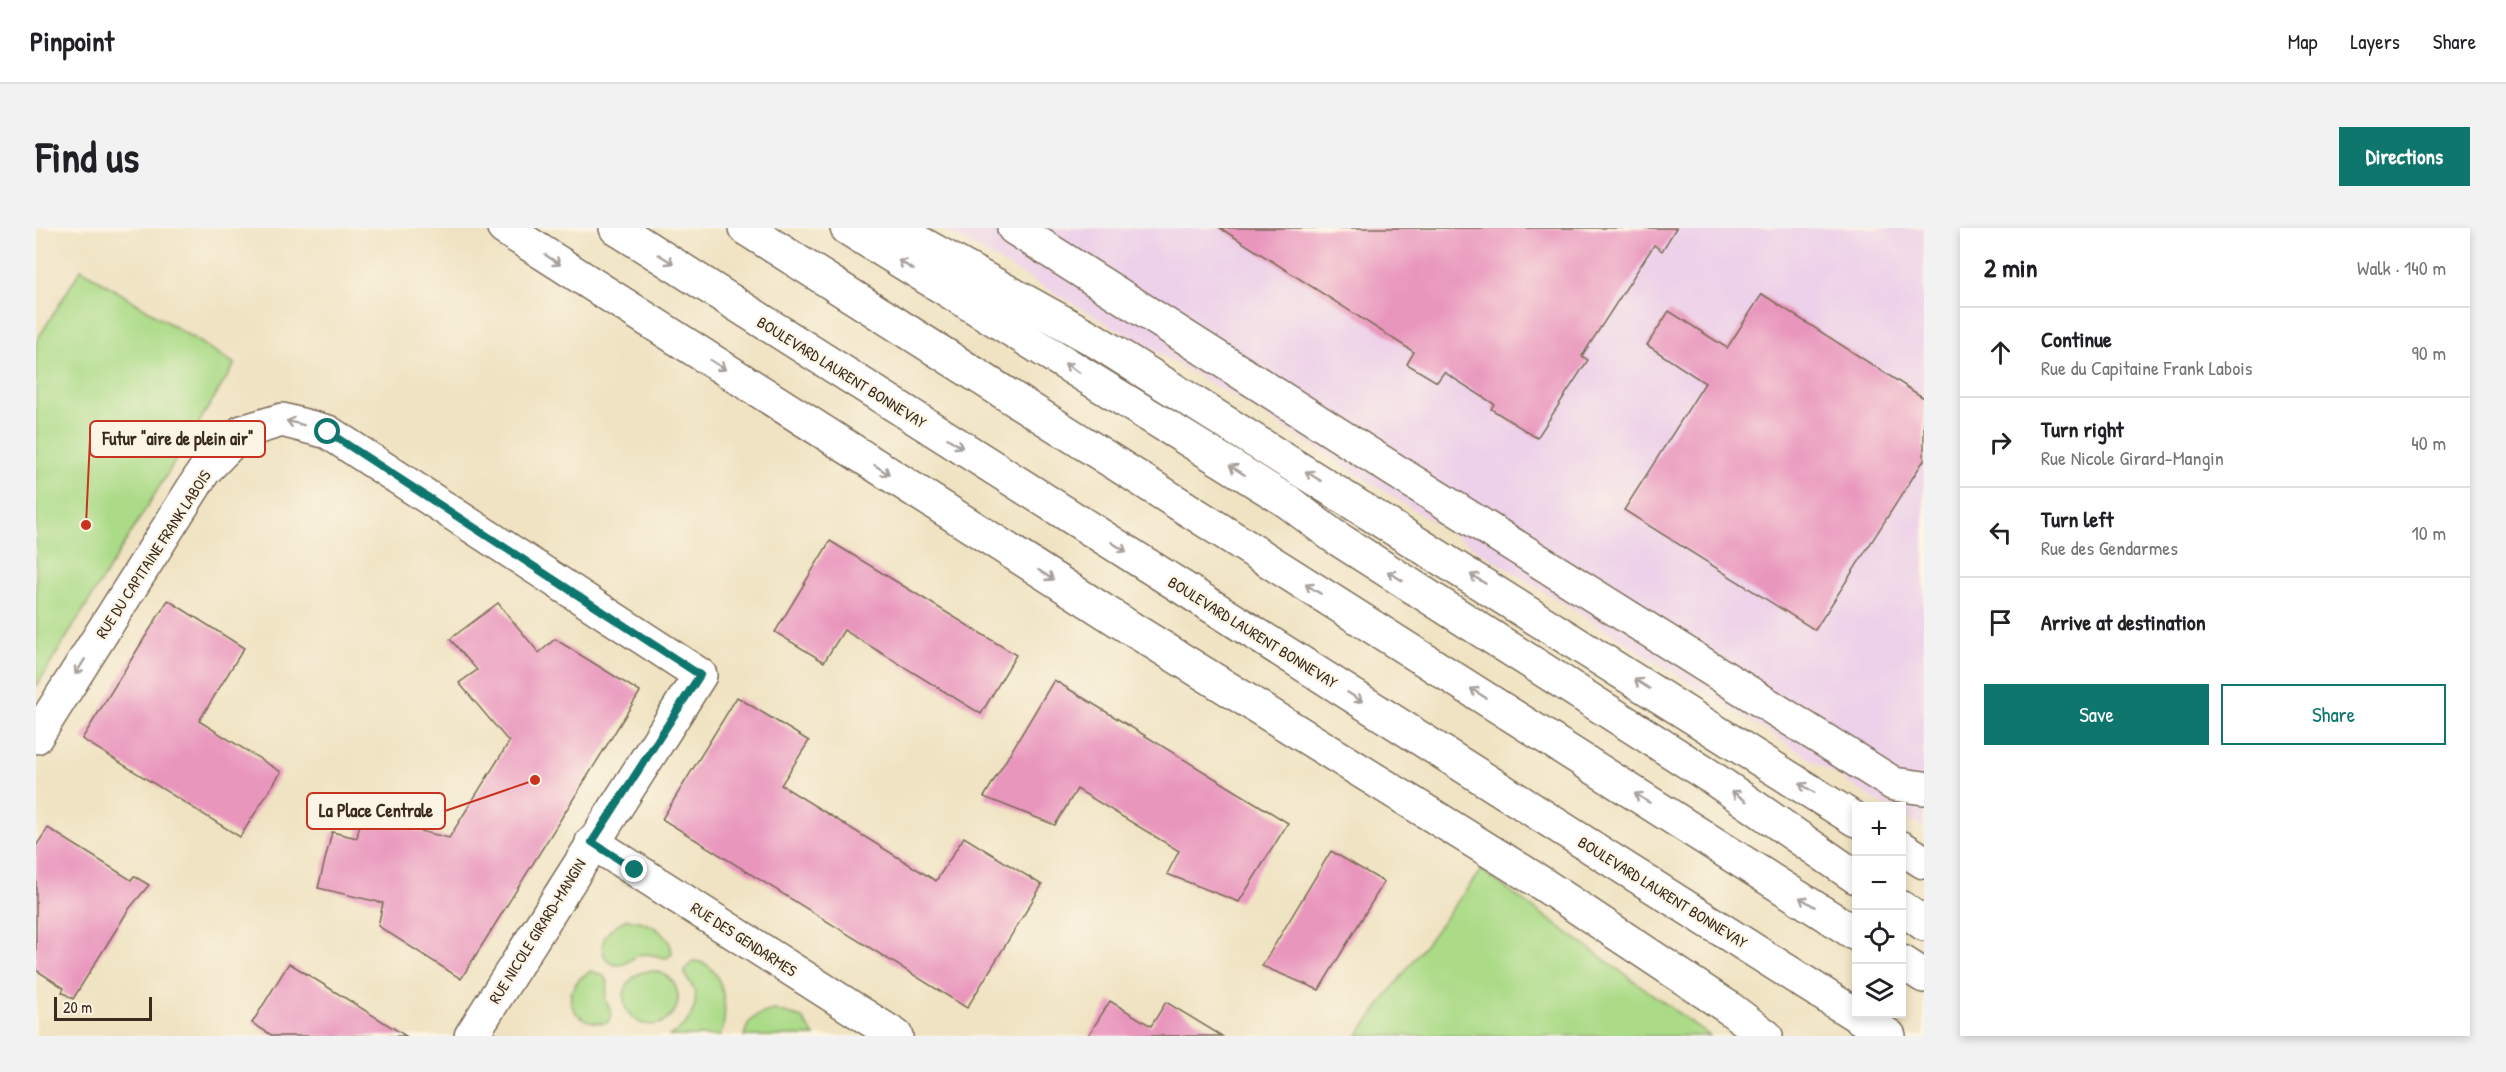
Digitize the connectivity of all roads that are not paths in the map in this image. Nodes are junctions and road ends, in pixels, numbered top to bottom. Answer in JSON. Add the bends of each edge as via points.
{"nodes":[{"id":1,"x":504,"y":228,"type":"edge"},
{"id":2,"x":616,"y":228,"type":"edge"},
{"id":3,"x":745,"y":228,"type":"edge"},
{"id":4,"x":847,"y":228,"type":"edge"},
{"id":5,"x":893,"y":228,"type":"edge"},
{"id":6,"x":1014,"y":228,"type":"edge"},
{"id":7,"x":700,"y":675,"type":"joint"},
{"id":8,"x":36,"y":737,"type":"edge"},
{"id":9,"x":1924,"y":788,"type":"edge"},
{"id":10,"x":1852,"y":817,"type":"edge"},
{"id":11,"x":592,"y":842,"type":"junction"},
{"id":12,"x":1906,"y":851,"type":"edge"},
{"id":13,"x":1924,"y":862,"type":"edge"},
{"id":14,"x":1852,"y":875,"type":"edge"},
{"id":15,"x":1905,"y":910,"type":"edge"},
{"id":16,"x":1924,"y":924,"type":"edge"},
{"id":17,"x":1852,"y":931,"type":"edge"},
{"id":18,"x":1905,"y":964,"type":"edge"},
{"id":19,"x":1924,"y":976,"type":"edge"},
{"id":20,"x":1729,"y":1008,"type":"junction"},
{"id":21,"x":471,"y":1036,"type":"edge"},
{"id":22,"x":896,"y":1036,"type":"edge"},
{"id":23,"x":1766,"y":1036,"type":"edge"},
{"id":24,"x":1784,"y":1036,"type":"edge"},
{"id":25,"x":1889,"y":1036,"type":"edge"}],
"edges":[{"from":1,"to":20,"type":"main road","one_way":true,"via":[[1122,623],[1538,881]]},
{"from":2,"to":25,"type":"main road","name":"BOULEVARD LAURENT BONNEVAY","one_way":true},
{"from":17,"to":3,"type":"main road","one_way":true},
{"from":14,"to":4,"type":"main road","one_way":true,"via":[[1711,777],[1332,535],[1287,501]]},
{"from":10,"to":5,"type":"main road","one_way":true,"via":[[1094,339]]},
{"from":6,"to":9,"type":"main road","via":[[1894,784]]},
{"from":7,"to":8,"type":"main road","name":"RUE DU CAPITAINE FRANK LABOIS","one_way":true,"via":[[328,432],[282,420],[242,432],[204,471]]},
{"from":7,"to":11,"type":"main road","name":"RUE NICOLE GIRARD-MANGIN"},
{"from":11,"to":21,"type":"main road","name":"RUE NICOLE GIRARD-MANGIN"},
{"from":11,"to":22,"type":"main road","name":"RUE DES GENDARMES"},
{"from":12,"to":13,"type":"main road"},
{"from":15,"to":16,"type":"main road"},
{"from":18,"to":19,"type":"main road"},
{"from":20,"to":23,"type":"main road"},
{"from":20,"to":24,"type":"main road"}]}
